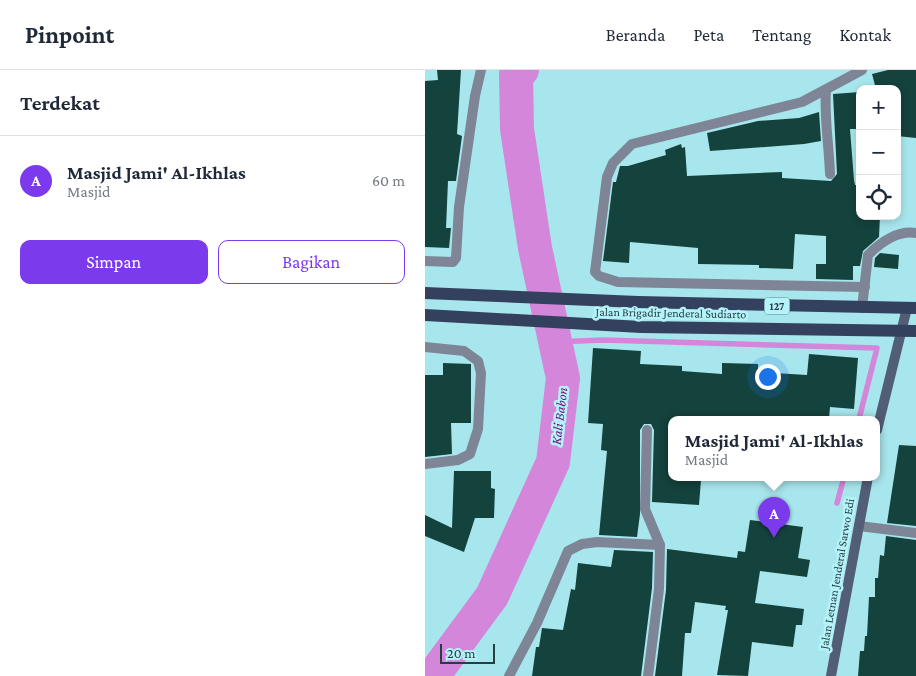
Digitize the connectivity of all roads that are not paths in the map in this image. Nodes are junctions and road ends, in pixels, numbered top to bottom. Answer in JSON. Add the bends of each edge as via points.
{"nodes":[{"id":1,"x":481,"y":70,"type":"edge"},
{"id":2,"x":862,"y":70,"type":"edge"},
{"id":3,"x":826,"y":90,"type":"junction"},
{"id":4,"x":830,"y":174,"type":"dead end"},
{"id":5,"x":916,"y":233,"type":"edge"},
{"id":6,"x":425,"y":260,"type":"edge"},
{"id":7,"x":865,"y":287,"type":"junction"},
{"id":8,"x":425,"y":293,"type":"edge"},
{"id":9,"x":863,"y":308,"type":"junction"},
{"id":10,"x":912,"y":308,"type":"edge"},
{"id":11,"x":425,"y":315,"type":"edge"},
{"id":12,"x":902,"y":331,"type":"junction"},
{"id":13,"x":916,"y":331,"type":"edge"},
{"id":14,"x":425,"y":348,"type":"edge"},
{"id":15,"x":880,"y":418,"type":"edge"},
{"id":16,"x":647,"y":430,"type":"dead end"},
{"id":17,"x":425,"y":464,"type":"edge"},
{"id":18,"x":867,"y":481,"type":"edge"},
{"id":19,"x":859,"y":526,"type":"junction"},
{"id":20,"x":916,"y":534,"type":"edge"},
{"id":21,"x":660,"y":545,"type":"junction"},
{"id":22,"x":509,"y":676,"type":"edge"},
{"id":23,"x":648,"y":676,"type":"edge"},
{"id":24,"x":831,"y":676,"type":"edge"}],
"edges":[{"from":1,"to":6,"type":"street","via":[[459,207],[456,258],[453,262]]},
{"from":2,"to":3,"type":"street"},
{"from":3,"to":4,"type":"street"},
{"from":3,"to":7,"type":"street","via":[[802,102],[632,144],[613,163],[607,177],[595,272],[618,282]]},
{"from":5,"to":7,"type":"street","via":[[886,240],[868,255]]},
{"from":7,"to":9,"type":"street"},
{"from":8,"to":9,"type":"main road","name":"Jalan Brigadir Jenderal Sudiarto","number":"127"},
{"from":9,"to":10,"type":"main road","name":"Jalan Brigadir Jenderal Sudiarto","number":"127"},
{"from":10,"to":12,"type":"main road"},
{"from":11,"to":12,"type":"main road","name":"Jalan Brigadir Jenderal Sudiarto","number":"127","via":[[641,327]]},
{"from":12,"to":13,"type":"main road","name":"Jalan Brigadir Jenderal Sudiarto","number":"127"},
{"from":12,"to":15,"type":"main road"},
{"from":14,"to":17,"type":"street","via":[[464,350],[478,361],[481,373],[478,429],[470,454],[458,460]]},
{"from":16,"to":21,"type":"street","via":[[645,510]]},
{"from":18,"to":19,"type":"main road","name":"Jalan Letnan Jenderal Sarwo Edi"},
{"from":19,"to":20,"type":"street"},
{"from":19,"to":24,"type":"main road","name":"Jalan Letnan Jenderal Sarwo Edi"},
{"from":21,"to":22,"type":"street","via":[[597,542],[582,544],[568,552],[537,623]]},
{"from":21,"to":23,"type":"street","via":[[659,589]]}]}
